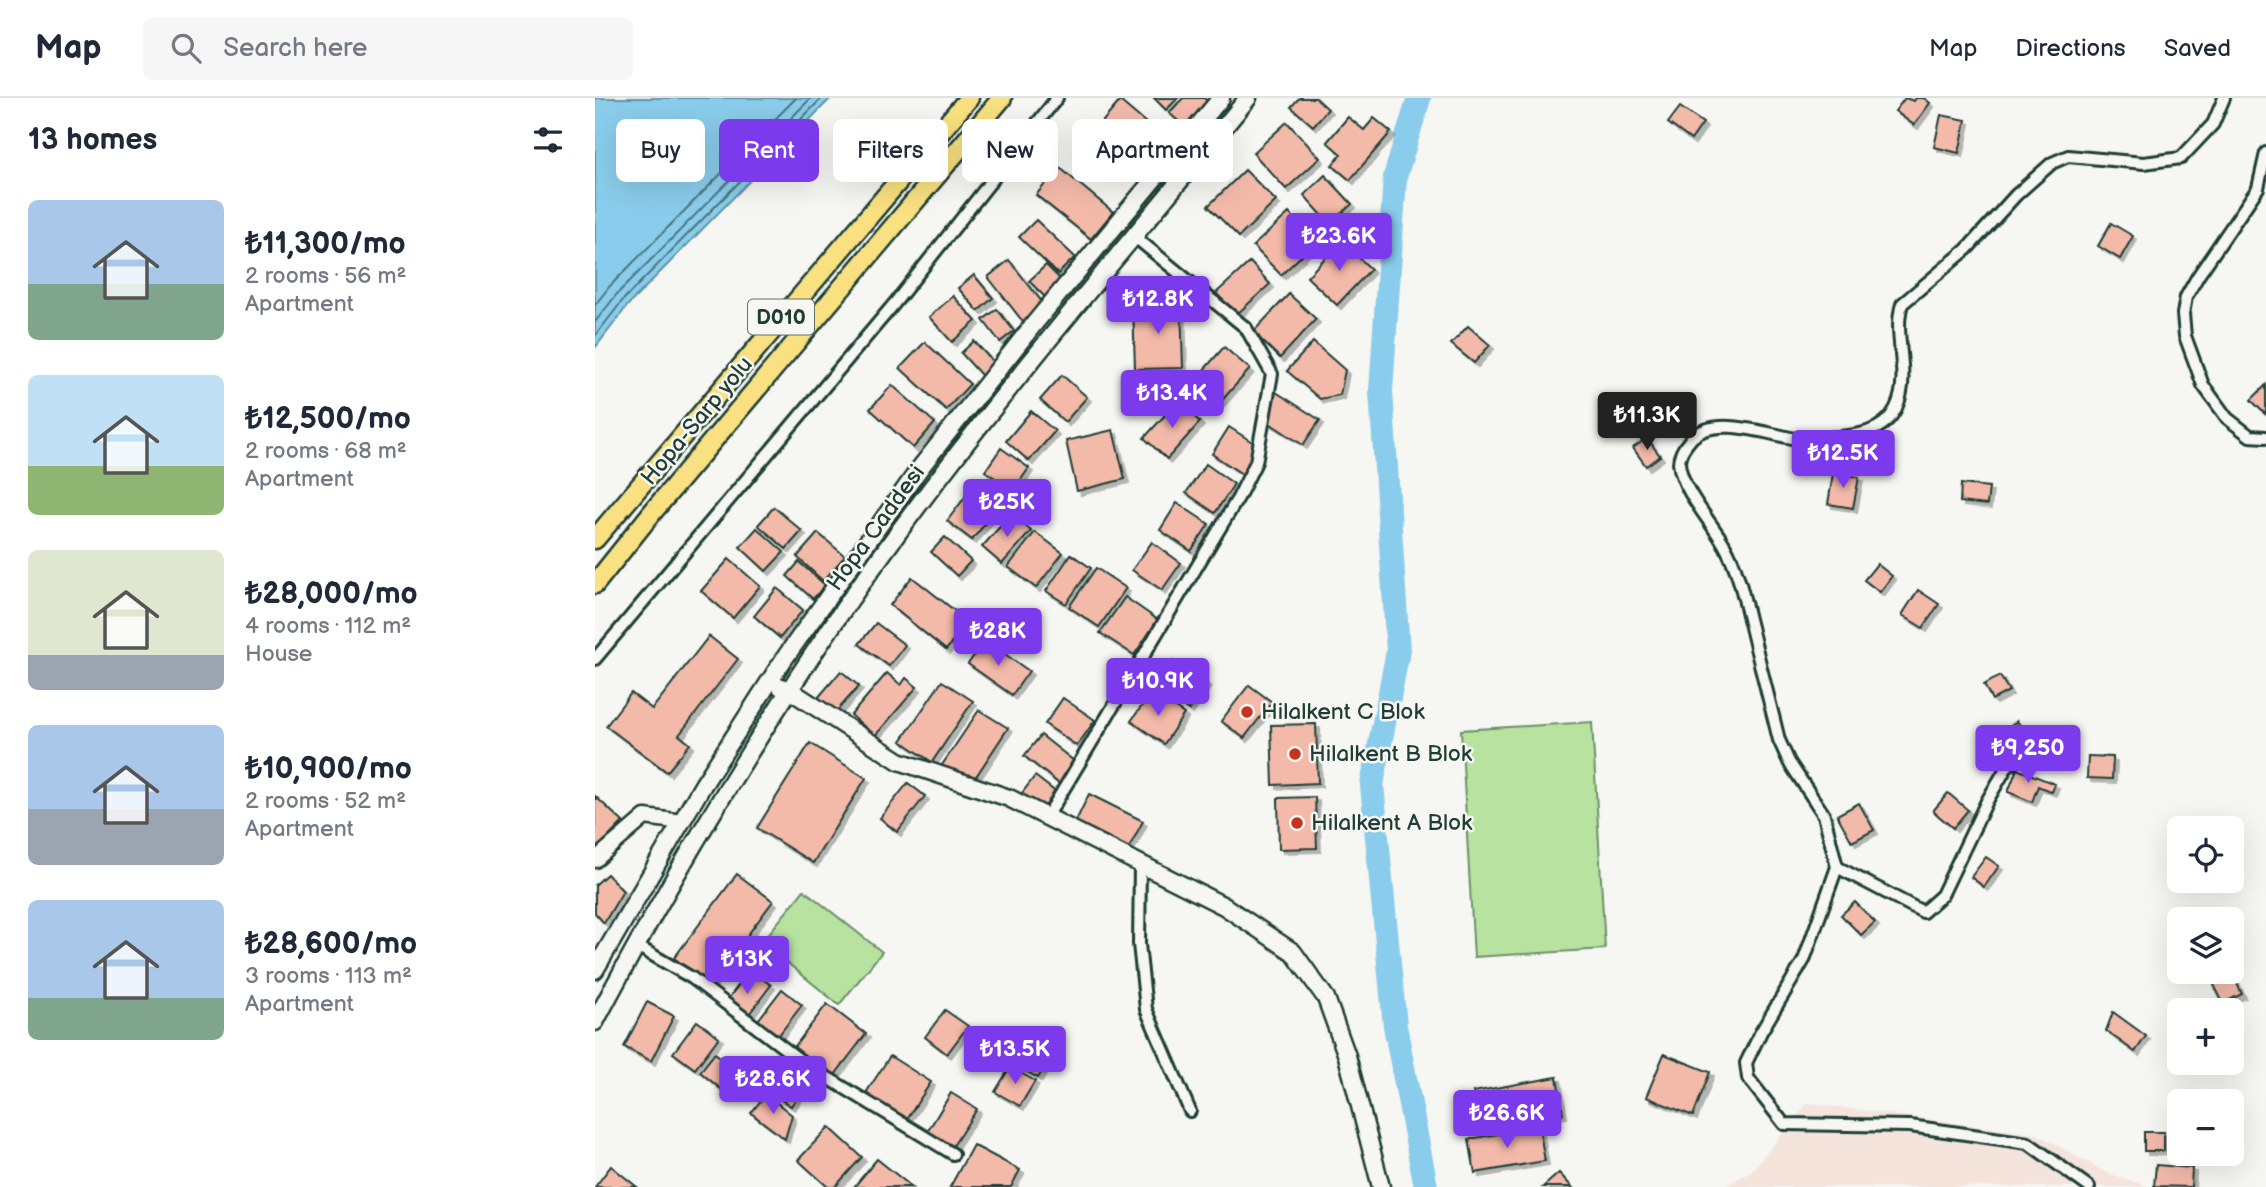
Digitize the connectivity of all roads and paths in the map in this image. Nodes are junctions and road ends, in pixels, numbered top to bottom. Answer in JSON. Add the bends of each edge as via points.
{"nodes":[{"id":1,"x":969,"y":98,"type":"edge"},
{"id":2,"x":1002,"y":98,"type":"edge"},
{"id":3,"x":1057,"y":98,"type":"edge"},
{"id":4,"x":1221,"y":98,"type":"edge"},
{"id":5,"x":1248,"y":98,"type":"edge"},
{"id":6,"x":2224,"y":98,"type":"edge"},
{"id":7,"x":2266,"y":153,"type":"edge"},
{"id":8,"x":1135,"y":237,"type":"junction"},
{"id":9,"x":2266,"y":437,"type":"edge"},
{"id":10,"x":595,"y":538,"type":"edge"},
{"id":11,"x":595,"y":584,"type":"edge"},
{"id":12,"x":595,"y":659,"type":"edge"},
{"id":13,"x":769,"y":682,"type":"junction"},
{"id":14,"x":791,"y":691,"type":"junction"},
{"id":15,"x":2059,"y":760,"type":"dead end"},
{"id":16,"x":1047,"y":817,"type":"junction"},
{"id":17,"x":682,"y":822,"type":"junction"},
{"id":18,"x":595,"y":860,"type":"edge"},
{"id":19,"x":1140,"y":866,"type":"junction"},
{"id":20,"x":1837,"y":867,"type":"junction"},
{"id":21,"x":637,"y":946,"type":"junction"},
{"id":22,"x":595,"y":970,"type":"edge"},
{"id":23,"x":595,"y":1022,"type":"edge"},
{"id":24,"x":1190,"y":1111,"type":"dead end"},
{"id":25,"x":953,"y":1154,"type":"dead end"},
{"id":26,"x":1381,"y":1187,"type":"edge"},
{"id":27,"x":2089,"y":1187,"type":"edge"}],
"edges":[{"from":1,"to":10,"type":"highway","number":"D010"},
{"from":2,"to":11,"type":"highway","name":"Hopa-Sarp yolu"},
{"from":3,"to":12,"type":"street","via":[[894,303]]},
{"from":4,"to":13,"type":"main road","name":"Hopa Caddesi","via":[[920,468]]},
{"from":5,"to":8,"type":"main road","name":"Hopa Caddesi"},
{"from":6,"to":20,"type":"street","via":[[2213,124],[2181,158],[2144,163],[2068,156],[2052,163],[1967,249],[1902,303],[1898,316],[1900,397],[1895,411],[1876,429],[1863,436],[1804,440],[1714,426],[1698,431],[1682,450],[1679,462],[1685,482],[1726,548],[1740,585],[1779,740],[1824,815]]},
{"from":7,"to":9,"type":"street","via":[[2258,188],[2197,276],[2183,314],[2185,336],[2203,385],[2227,418],[2250,436]]},
{"from":8,"to":14,"type":"main road","name":"Hopa Caddesi","via":[[955,457]]},
{"from":8,"to":16,"type":"street","via":[[1245,328],[1272,374],[1256,462]]},
{"from":13,"to":14,"type":"main road"},
{"from":13,"to":17,"type":"main road","name":"Hopa Caddesi"},
{"from":14,"to":16,"type":"main road","via":[[899,761],[1009,798]]},
{"from":14,"to":21,"type":"main road","name":"Hopa Caddesi"},
{"from":15,"to":20,"type":"street","via":[[2026,755],[2008,765],[1942,895],[1923,912]]},
{"from":16,"to":19,"type":"main road"},
{"from":17,"to":18,"type":"street","via":[[645,817]]},
{"from":17,"to":22,"type":"main road","name":"Hopa Caddesi"},
{"from":19,"to":24,"type":"street","via":[[1139,944],[1146,1009]]},
{"from":19,"to":26,"type":"main road","via":[[1224,906],[1293,952],[1326,998],[1335,1021]]},
{"from":20,"to":27,"type":"street","via":[[1804,960],[1746,1063],[1748,1078],[1784,1124],[1910,1126],[2028,1143]]},
{"from":21,"to":23,"type":"main road","name":"Hopa Caddesi"},
{"from":21,"to":25,"type":"street","via":[[692,978],[805,1064]]}]}
